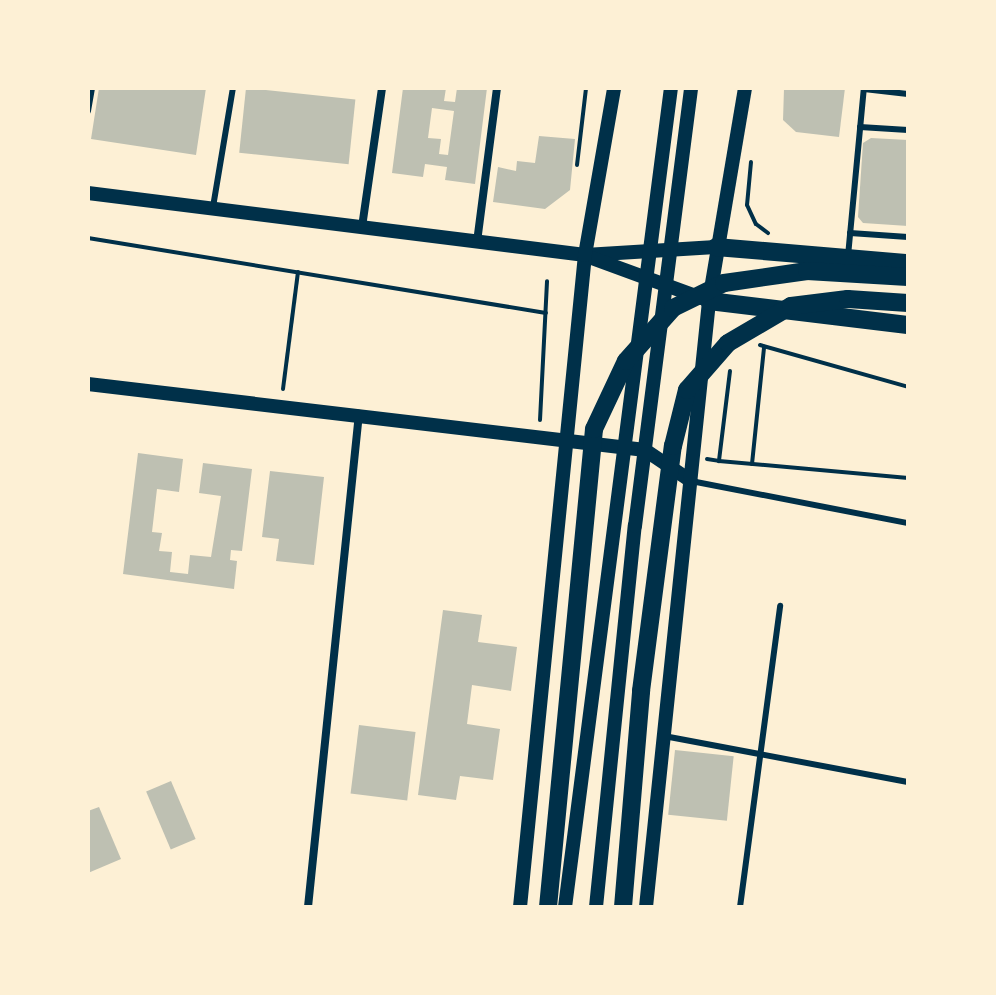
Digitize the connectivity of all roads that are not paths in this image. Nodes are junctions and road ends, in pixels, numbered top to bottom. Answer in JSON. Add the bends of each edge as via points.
{"nodes":[{"id":1,"x":92,"y":88,"type":"edge"},
{"id":2,"x":233,"y":88,"type":"edge"},
{"id":3,"x":382,"y":88,"type":"edge"},
{"id":4,"x":497,"y":88,"type":"edge"},
{"id":5,"x":614,"y":88,"type":"edge"},
{"id":6,"x":671,"y":88,"type":"edge"},
{"id":7,"x":691,"y":88,"type":"edge"},
{"id":8,"x":745,"y":88,"type":"edge"},
{"id":9,"x":864,"y":88,"type":"edge"},
{"id":10,"x":908,"y":94,"type":"edge"},
{"id":11,"x":88,"y":111,"type":"edge"},
{"id":12,"x":860,"y":127,"type":"junction"},
{"id":13,"x":908,"y":130,"type":"edge"},
{"id":14,"x":88,"y":193,"type":"edge"},
{"id":15,"x":213,"y":209,"type":"junction"},
{"id":16,"x":362,"y":227,"type":"junction"},
{"id":17,"x":850,"y":233,"type":"junction"},
{"id":18,"x":908,"y":237,"type":"edge"},
{"id":19,"x":477,"y":242,"type":"junction"},
{"id":20,"x":716,"y":247,"type":"junction"},
{"id":21,"x":671,"y":250,"type":"junction"},
{"id":22,"x":650,"y":251,"type":"junction"},
{"id":23,"x":585,"y":255,"type":"junction"},
{"id":24,"x":847,"y":258,"type":"junction"},
{"id":25,"x":908,"y":263,"type":"edge"},
{"id":26,"x":908,"y":277,"type":"edge"},
{"id":27,"x":647,"y":278,"type":"junction"},
{"id":28,"x":667,"y":284,"type":"junction"},
{"id":29,"x":709,"y":301,"type":"junction"},
{"id":30,"x":908,"y":303,"type":"edge"},
{"id":31,"x":908,"y":325,"type":"edge"},
{"id":32,"x":88,"y":384,"type":"edge"},
{"id":33,"x":359,"y":413,"type":"junction"},
{"id":34,"x":567,"y":443,"type":"junction"},
{"id":35,"x":624,"y":448,"type":"junction"},
{"id":36,"x":645,"y":450,"type":"junction"},
{"id":37,"x":691,"y":481,"type":"junction"},
{"id":38,"x":908,"y":523,"type":"edge"},
{"id":39,"x":780,"y":606,"type":"dead end"},
{"id":40,"x":664,"y":736,"type":"junction"},
{"id":41,"x":761,"y":753,"type":"junction"},
{"id":42,"x":908,"y":782,"type":"edge"},
{"id":43,"x":308,"y":907,"type":"edge"},
{"id":44,"x":520,"y":907,"type":"edge"},
{"id":45,"x":548,"y":907,"type":"edge"},
{"id":46,"x":565,"y":907,"type":"edge"},
{"id":47,"x":596,"y":907,"type":"edge"},
{"id":48,"x":623,"y":907,"type":"edge"},
{"id":49,"x":648,"y":907,"type":"edge"},
{"id":50,"x":740,"y":907,"type":"edge"}],
"edges":[{"from":1,"to":11,"type":"lane"},
{"from":2,"to":15,"type":"lane"},
{"from":3,"to":16,"type":"street"},
{"from":4,"to":19,"type":"street"},
{"from":5,"to":23,"type":"street"},
{"from":6,"to":22,"type":"street"},
{"from":7,"to":21,"type":"street"},
{"from":8,"to":20,"type":"street"},
{"from":9,"to":10,"type":"lane"},
{"from":9,"to":12,"type":"lane"},
{"from":12,"to":13,"type":"lane"},
{"from":12,"to":17,"type":"lane"},
{"from":14,"to":15,"type":"street"},
{"from":15,"to":16,"type":"street"},
{"from":16,"to":19,"type":"street"},
{"from":17,"to":18,"type":"lane"},
{"from":17,"to":24,"type":"lane"},
{"from":19,"to":23,"type":"street"},
{"from":20,"to":21,"type":"street"},
{"from":20,"to":24,"type":"main road"},
{"from":20,"to":29,"type":"street"},
{"from":21,"to":22,"type":"street"},
{"from":21,"to":28,"type":"street"},
{"from":22,"to":23,"type":"street"},
{"from":22,"to":27,"type":"street"},
{"from":23,"to":27,"type":"street"},
{"from":23,"to":34,"type":"street"},
{"from":24,"to":25,"type":"main road"},
{"from":26,"to":45,"type":"main road","via":[[807,271],[724,283],[673,308],[626,361],[594,429]]},
{"from":27,"to":28,"type":"street"},
{"from":27,"to":35,"type":"street"},
{"from":28,"to":29,"type":"street"},
{"from":28,"to":36,"type":"street"},
{"from":29,"to":31,"type":"main road"},
{"from":29,"to":37,"type":"street"},
{"from":30,"to":48,"type":"main road","via":[[848,299],[791,306],[728,343],[687,390],[673,446],[641,691]]},
{"from":32,"to":33,"type":"street"},
{"from":33,"to":34,"type":"street"},
{"from":33,"to":43,"type":"street"},
{"from":34,"to":35,"type":"street"},
{"from":34,"to":44,"type":"street"},
{"from":35,"to":36,"type":"street"},
{"from":35,"to":46,"type":"street"},
{"from":36,"to":37,"type":"street"},
{"from":36,"to":47,"type":"street"},
{"from":37,"to":38,"type":"lane"},
{"from":37,"to":40,"type":"street"},
{"from":39,"to":41,"type":"lane"},
{"from":40,"to":41,"type":"lane"},
{"from":40,"to":49,"type":"street"},
{"from":41,"to":42,"type":"lane"},
{"from":41,"to":50,"type":"lane"}]}
